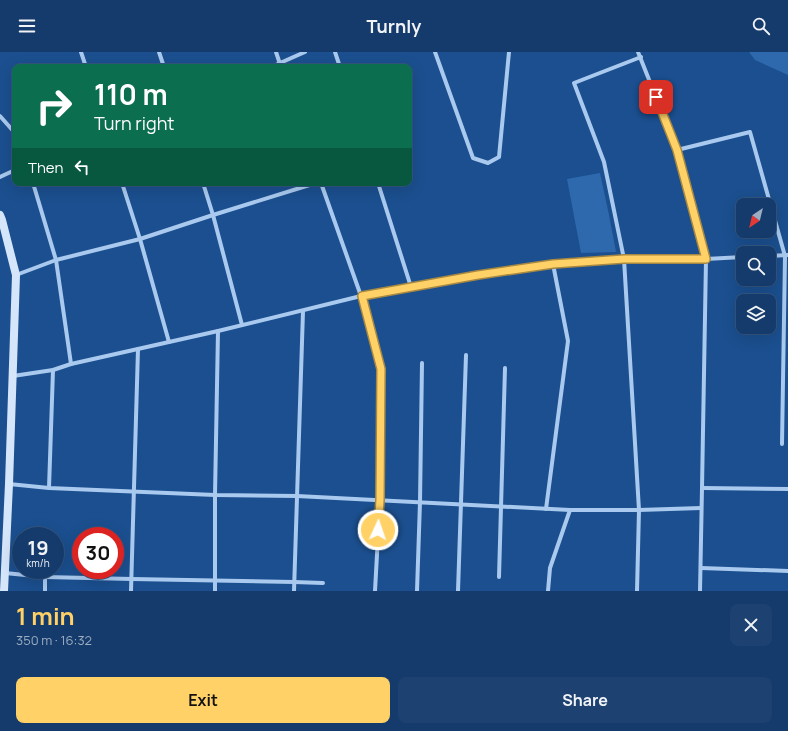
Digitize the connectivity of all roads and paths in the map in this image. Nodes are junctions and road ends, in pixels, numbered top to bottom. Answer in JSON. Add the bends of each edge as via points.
{"nodes":[{"id":1,"x":81,"y":52,"type":"edge"},
{"id":2,"x":158,"y":52,"type":"edge"},
{"id":3,"x":276,"y":52,"type":"edge"},
{"id":4,"x":305,"y":52,"type":"edge"},
{"id":5,"x":335,"y":52,"type":"edge"},
{"id":6,"x":435,"y":52,"type":"edge"},
{"id":7,"x":509,"y":52,"type":"edge"},
{"id":8,"x":638,"y":52,"type":"edge"},
{"id":9,"x":641,"y":57,"type":"junction"},
{"id":10,"x":85,"y":64,"type":"edge"},
{"id":11,"x":163,"y":64,"type":"edge"},
{"id":12,"x":281,"y":64,"type":"edge"},
{"id":13,"x":283,"y":64,"type":"edge"},
{"id":14,"x":339,"y":64,"type":"edge"},
{"id":15,"x":0,"y":116,"type":"edge"},
{"id":16,"x":12,"y":130,"type":"edge"},
{"id":17,"x":677,"y":150,"type":"junction"},
{"id":18,"x":12,"y":171,"type":"edge"},
{"id":19,"x":0,"y":177,"type":"edge"},
{"id":20,"x":34,"y":186,"type":"edge"},
{"id":21,"x":123,"y":186,"type":"edge"},
{"id":22,"x":204,"y":186,"type":"edge"},
{"id":23,"x":306,"y":186,"type":"edge"},
{"id":24,"x":322,"y":186,"type":"edge"},
{"id":25,"x":379,"y":186,"type":"edge"},
{"id":26,"x":0,"y":215,"type":"edge"},
{"id":27,"x":213,"y":215,"type":"junction"},
{"id":28,"x":140,"y":239,"type":"junction"},
{"id":29,"x":786,"y":255,"type":"edge"},
{"id":30,"x":776,"y":256,"type":"edge"},
{"id":31,"x":736,"y":257,"type":"edge"},
{"id":32,"x":624,"y":259,"type":"junction"},
{"id":33,"x":706,"y":259,"type":"junction"},
{"id":34,"x":56,"y":260,"type":"junction"},
{"id":35,"x":553,"y":264,"type":"junction"},
{"id":36,"x":16,"y":274,"type":"junction"},
{"id":37,"x":411,"y":287,"type":"junction"},
{"id":38,"x":362,"y":296,"type":"junction"},
{"id":39,"x":303,"y":311,"type":"junction"},
{"id":40,"x":242,"y":326,"type":"junction"},
{"id":41,"x":218,"y":331,"type":"junction"},
{"id":42,"x":169,"y":342,"type":"junction"},
{"id":43,"x":138,"y":349,"type":"junction"},
{"id":44,"x":466,"y":355,"type":"dead end"},
{"id":45,"x":422,"y":363,"type":"dead end"},
{"id":46,"x":71,"y":364,"type":"junction"},
{"id":47,"x":505,"y":368,"type":"dead end"},
{"id":48,"x":53,"y":370,"type":"junction"},
{"id":49,"x":14,"y":376,"type":"junction"},
{"id":50,"x":782,"y":444,"type":"dead end"},
{"id":51,"x":10,"y":484,"type":"junction"},
{"id":52,"x":49,"y":488,"type":"junction"},
{"id":53,"x":702,"y":488,"type":"junction"},
{"id":54,"x":788,"y":489,"type":"edge"},
{"id":55,"x":134,"y":492,"type":"junction"},
{"id":56,"x":215,"y":495,"type":"junction"},
{"id":57,"x":297,"y":496,"type":"junction"},
{"id":58,"x":380,"y":500,"type":"junction"},
{"id":59,"x":420,"y":502,"type":"junction"},
{"id":60,"x":461,"y":504,"type":"junction"},
{"id":61,"x":501,"y":507,"type":"junction"},
{"id":62,"x":701,"y":508,"type":"junction"},
{"id":63,"x":546,"y":510,"type":"junction"},
{"id":64,"x":570,"y":510,"type":"junction"},
{"id":65,"x":639,"y":510,"type":"junction"},
{"id":66,"x":701,"y":568,"type":"junction"},
{"id":67,"x":788,"y":571,"type":"edge"},
{"id":68,"x":5,"y":572,"type":"junction"},
{"id":69,"x":12,"y":573,"type":"edge"},
{"id":70,"x":500,"y":577,"type":"dead end"},
{"id":71,"x":64,"y":578,"type":"edge"},
{"id":72,"x":45,"y":579,"type":"edge"},
{"id":73,"x":132,"y":580,"type":"junction"},
{"id":74,"x":215,"y":581,"type":"junction"},
{"id":75,"x":294,"y":582,"type":"junction"},
{"id":76,"x":323,"y":583,"type":"dead end"},
{"id":77,"x":4,"y":591,"type":"edge"},
{"id":78,"x":45,"y":591,"type":"edge"},
{"id":79,"x":131,"y":591,"type":"edge"},
{"id":80,"x":215,"y":591,"type":"edge"},
{"id":81,"x":294,"y":591,"type":"edge"},
{"id":82,"x":375,"y":591,"type":"edge"},
{"id":83,"x":417,"y":591,"type":"edge"},
{"id":84,"x":458,"y":591,"type":"edge"},
{"id":85,"x":548,"y":591,"type":"edge"},
{"id":86,"x":638,"y":591,"type":"edge"},
{"id":87,"x":700,"y":591,"type":"edge"}],
"edges":[{"from":1,"to":10,"type":"street"},
{"from":2,"to":11,"type":"street"},
{"from":3,"to":12,"type":"street"},
{"from":4,"to":13,"type":"street"},
{"from":5,"to":14,"type":"street"},
{"from":6,"to":7,"type":"street","via":[[473,158],[488,163],[499,157]]},
{"from":8,"to":9,"type":"street"},
{"from":9,"to":17,"type":"street"},
{"from":9,"to":32,"type":"street","via":[[574,82],[604,162]]},
{"from":15,"to":16,"type":"street"},
{"from":17,"to":29,"type":"street","via":[[750,132]]},
{"from":17,"to":33,"type":"street"},
{"from":18,"to":19,"type":"street"},
{"from":20,"to":34,"type":"street"},
{"from":21,"to":28,"type":"street"},
{"from":22,"to":27,"type":"street"},
{"from":23,"to":27,"type":"street"},
{"from":24,"to":38,"type":"street"},
{"from":25,"to":37,"type":"street"},
{"from":26,"to":36,"type":"street"},
{"from":27,"to":28,"type":"street"},
{"from":27,"to":40,"type":"street"},
{"from":28,"to":34,"type":"street"},
{"from":28,"to":42,"type":"street"},
{"from":29,"to":30,"type":"street"},
{"from":29,"to":50,"type":"street"},
{"from":31,"to":33,"type":"street"},
{"from":32,"to":33,"type":"street"},
{"from":32,"to":35,"type":"street"},
{"from":32,"to":65,"type":"street"},
{"from":33,"to":53,"type":"street"},
{"from":34,"to":36,"type":"street"},
{"from":34,"to":46,"type":"street"},
{"from":35,"to":37,"type":"street"},
{"from":35,"to":63,"type":"street","via":[[568,341]]},
{"from":36,"to":49,"type":"street"},
{"from":37,"to":38,"type":"street"},
{"from":38,"to":39,"type":"street"},
{"from":38,"to":58,"type":"street","via":[[381,369]]},
{"from":39,"to":40,"type":"street"},
{"from":39,"to":57,"type":"street"},
{"from":40,"to":41,"type":"street"},
{"from":41,"to":42,"type":"street"},
{"from":41,"to":56,"type":"street"},
{"from":42,"to":43,"type":"street"},
{"from":43,"to":46,"type":"street"},
{"from":43,"to":55,"type":"street"},
{"from":44,"to":60,"type":"street"},
{"from":45,"to":59,"type":"street"},
{"from":46,"to":48,"type":"street"},
{"from":47,"to":61,"type":"street"},
{"from":48,"to":49,"type":"street"},
{"from":48,"to":52,"type":"street"},
{"from":49,"to":51,"type":"street"},
{"from":51,"to":52,"type":"street"},
{"from":51,"to":68,"type":"street"},
{"from":52,"to":55,"type":"street"},
{"from":53,"to":54,"type":"street"},
{"from":53,"to":62,"type":"street"},
{"from":55,"to":56,"type":"street"},
{"from":55,"to":73,"type":"street"},
{"from":56,"to":57,"type":"street"},
{"from":56,"to":74,"type":"street"},
{"from":57,"to":58,"type":"street"},
{"from":57,"to":75,"type":"street"},
{"from":58,"to":59,"type":"street"},
{"from":58,"to":82,"type":"street"},
{"from":59,"to":60,"type":"street"},
{"from":59,"to":83,"type":"street"},
{"from":60,"to":61,"type":"street"},
{"from":60,"to":84,"type":"street"},
{"from":61,"to":63,"type":"street"},
{"from":61,"to":70,"type":"street"},
{"from":62,"to":65,"type":"street"},
{"from":62,"to":66,"type":"street"},
{"from":63,"to":64,"type":"street"},
{"from":64,"to":65,"type":"street"},
{"from":64,"to":85,"type":"street","via":[[550,568]]},
{"from":65,"to":86,"type":"street"},
{"from":66,"to":67,"type":"street"},
{"from":66,"to":87,"type":"street"},
{"from":68,"to":69,"type":"street"},
{"from":68,"to":77,"type":"street"},
{"from":71,"to":73,"type":"street"},
{"from":72,"to":78,"type":"street"},
{"from":73,"to":74,"type":"street"},
{"from":73,"to":79,"type":"street"},
{"from":74,"to":75,"type":"street"},
{"from":74,"to":80,"type":"street"},
{"from":75,"to":76,"type":"street"},
{"from":75,"to":81,"type":"street"}]}
